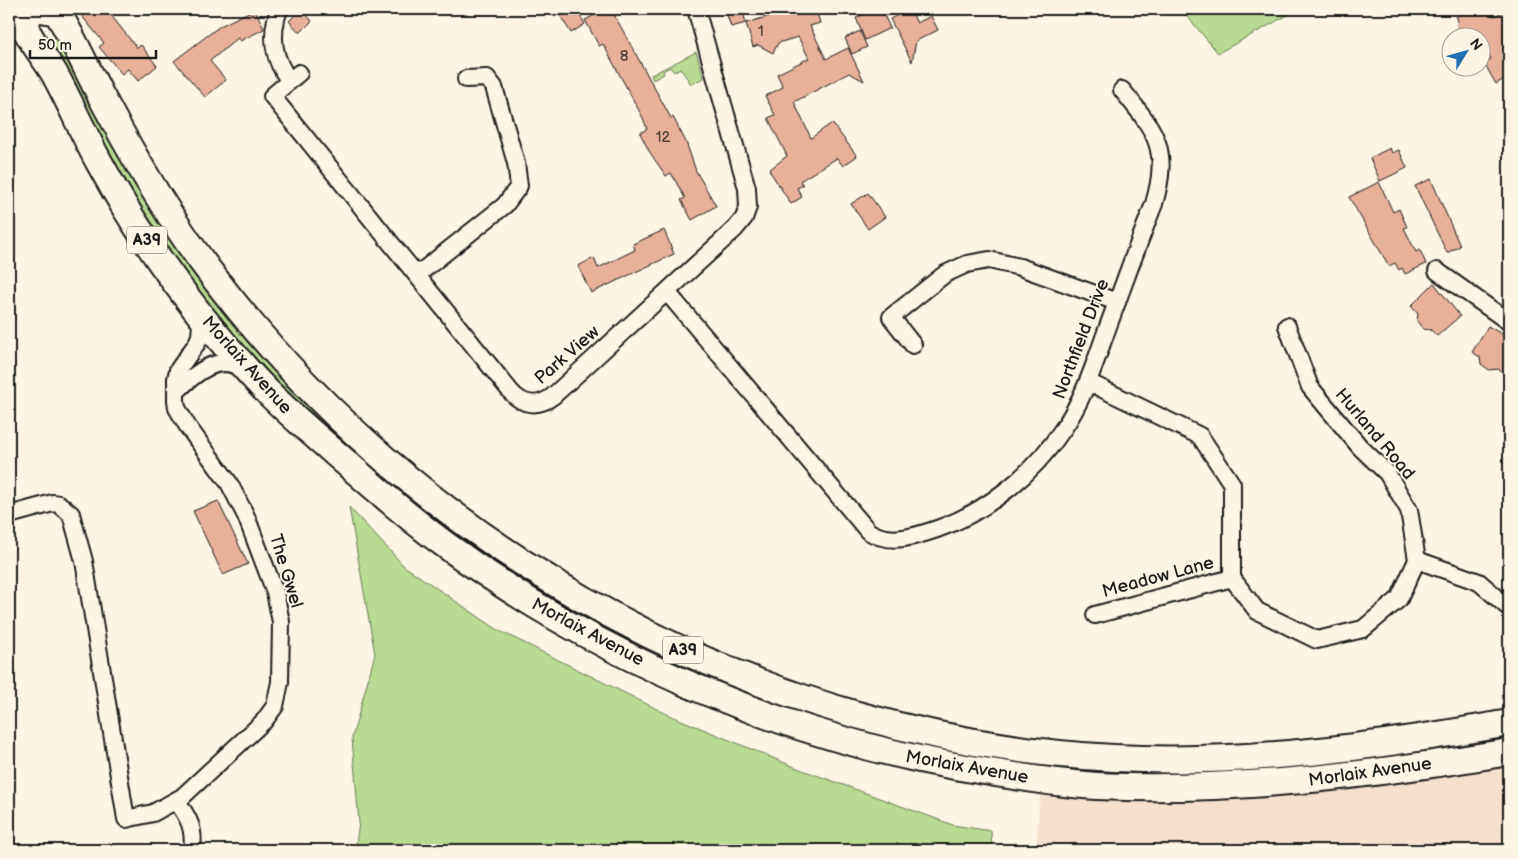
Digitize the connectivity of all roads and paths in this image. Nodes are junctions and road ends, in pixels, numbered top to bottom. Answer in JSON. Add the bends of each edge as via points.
{"nodes":[{"id":1,"x":21,"y":9,"type":"edge"},
{"id":2,"x":30,"y":9,"type":"edge"},
{"id":3,"x":42,"y":9,"type":"edge"},
{"id":4,"x":279,"y":9,"type":"edge"},
{"id":5,"x":696,"y":9,"type":"edge"},
{"id":6,"x":9,"y":12,"type":"edge"},
{"id":7,"x":466,"y":79,"type":"dead end"},
{"id":8,"x":1122,"y":90,"type":"dead end"},
{"id":9,"x":1437,"y":271,"type":"dead end"},
{"id":10,"x":417,"y":275,"type":"junction"},
{"id":11,"x":667,"y":292,"type":"junction"},
{"id":12,"x":1117,"y":302,"type":"junction"},
{"id":13,"x":194,"y":305,"type":"junction"},
{"id":14,"x":1509,"y":322,"type":"edge"},
{"id":15,"x":1287,"y":326,"type":"dead end"},
{"id":16,"x":913,"y":346,"type":"dead end"},
{"id":17,"x":255,"y":379,"type":"junction"},
{"id":18,"x":1088,"y":382,"type":"junction"},
{"id":19,"x":177,"y":391,"type":"junction"},
{"id":20,"x":9,"y":516,"type":"edge"},
{"id":21,"x":1418,"y":560,"type":"junction"},
{"id":22,"x":1232,"y":578,"type":"junction"},
{"id":23,"x":1509,"y":608,"type":"edge"},
{"id":24,"x":1095,"y":615,"type":"dead end"},
{"id":25,"x":1509,"y":723,"type":"edge"},
{"id":26,"x":1509,"y":752,"type":"edge"},
{"id":27,"x":176,"y":801,"type":"junction"},
{"id":28,"x":192,"y":850,"type":"edge"}],
"edges":[{"from":1,"to":6,"type":"highway"},
{"from":2,"to":13,"type":"highway","name":"Morlaix Avenue","number":"A39","via":[[25,28],[29,36],[54,74],[105,172],[149,243]]},
{"from":3,"to":25,"type":"highway","name":"Morlaix Avenue","number":"A39","via":[[57,12],[143,171],[209,271],[318,396],[398,470],[488,539],[573,593],[648,634],[727,669],[862,716],[965,740],[1053,753],[1158,759],[1256,757]]},
{"from":4,"to":10,"type":"street","name":"Park View","via":[[275,23],[275,54],[278,65],[294,77],[272,96]]},
{"from":5,"to":11,"type":"street","name":"Park View","via":[[747,188],[748,207],[735,229]]},
{"from":7,"to":10,"type":"street","via":[[487,78],[494,87],[516,163],[519,186],[505,205]]},
{"from":8,"to":12,"type":"street","name":"Northfield Drive","via":[[1152,130],[1159,148],[1162,174]]},
{"from":9,"to":14,"type":"street"},
{"from":10,"to":11,"type":"street","name":"Park View","via":[[510,392],[531,404],[548,400]]},
{"from":11,"to":18,"type":"street","name":"Northfield Drive","via":[[855,519],[882,538],[898,539],[945,526],[1000,494],[1050,447],[1073,413]]},
{"from":12,"to":16,"type":"street","via":[[1010,264],[978,261],[945,274],[891,317]]},
{"from":12,"to":18,"type":"street","name":"Northfield Drive"},
{"from":13,"to":17,"type":"highway","name":"Morlaix Avenue","number":"A39"},
{"from":13,"to":19,"type":"street","name":"The Gwel","via":[[200,316],[200,336],[178,370]]},
{"from":15,"to":21,"type":"street","name":"Hurland Road","via":[[1310,387],[1360,447],[1387,473],[1409,510]]},
{"from":17,"to":19,"type":"street","via":[[240,367],[215,364],[196,374]]},
{"from":17,"to":26,"type":"highway","name":"Morlaix Avenue","number":"A39","via":[[388,500],[447,546],[532,603],[608,645],[712,694],[870,748],[933,763],[1041,780],[1094,786],[1210,787],[1320,779]]},
{"from":18,"to":22,"type":"street","via":[[1200,436],[1232,484]]},
{"from":19,"to":27,"type":"street","name":"The Gwel","via":[[177,408],[229,483],[246,516],[275,592],[281,622],[280,682],[275,706],[264,721]]},
{"from":20,"to":27,"type":"street","name":"The Gwel","via":[[53,503],[71,514],[84,560],[126,819],[153,813]]},
{"from":21,"to":22,"type":"street","via":[[1399,599],[1363,629],[1317,640],[1257,611]]},
{"from":21,"to":23,"type":"street","via":[[1479,582]]},
{"from":22,"to":24,"type":"street","name":"Meadow Lane"},
{"from":27,"to":28,"type":"street","via":[[192,826]]}]}
